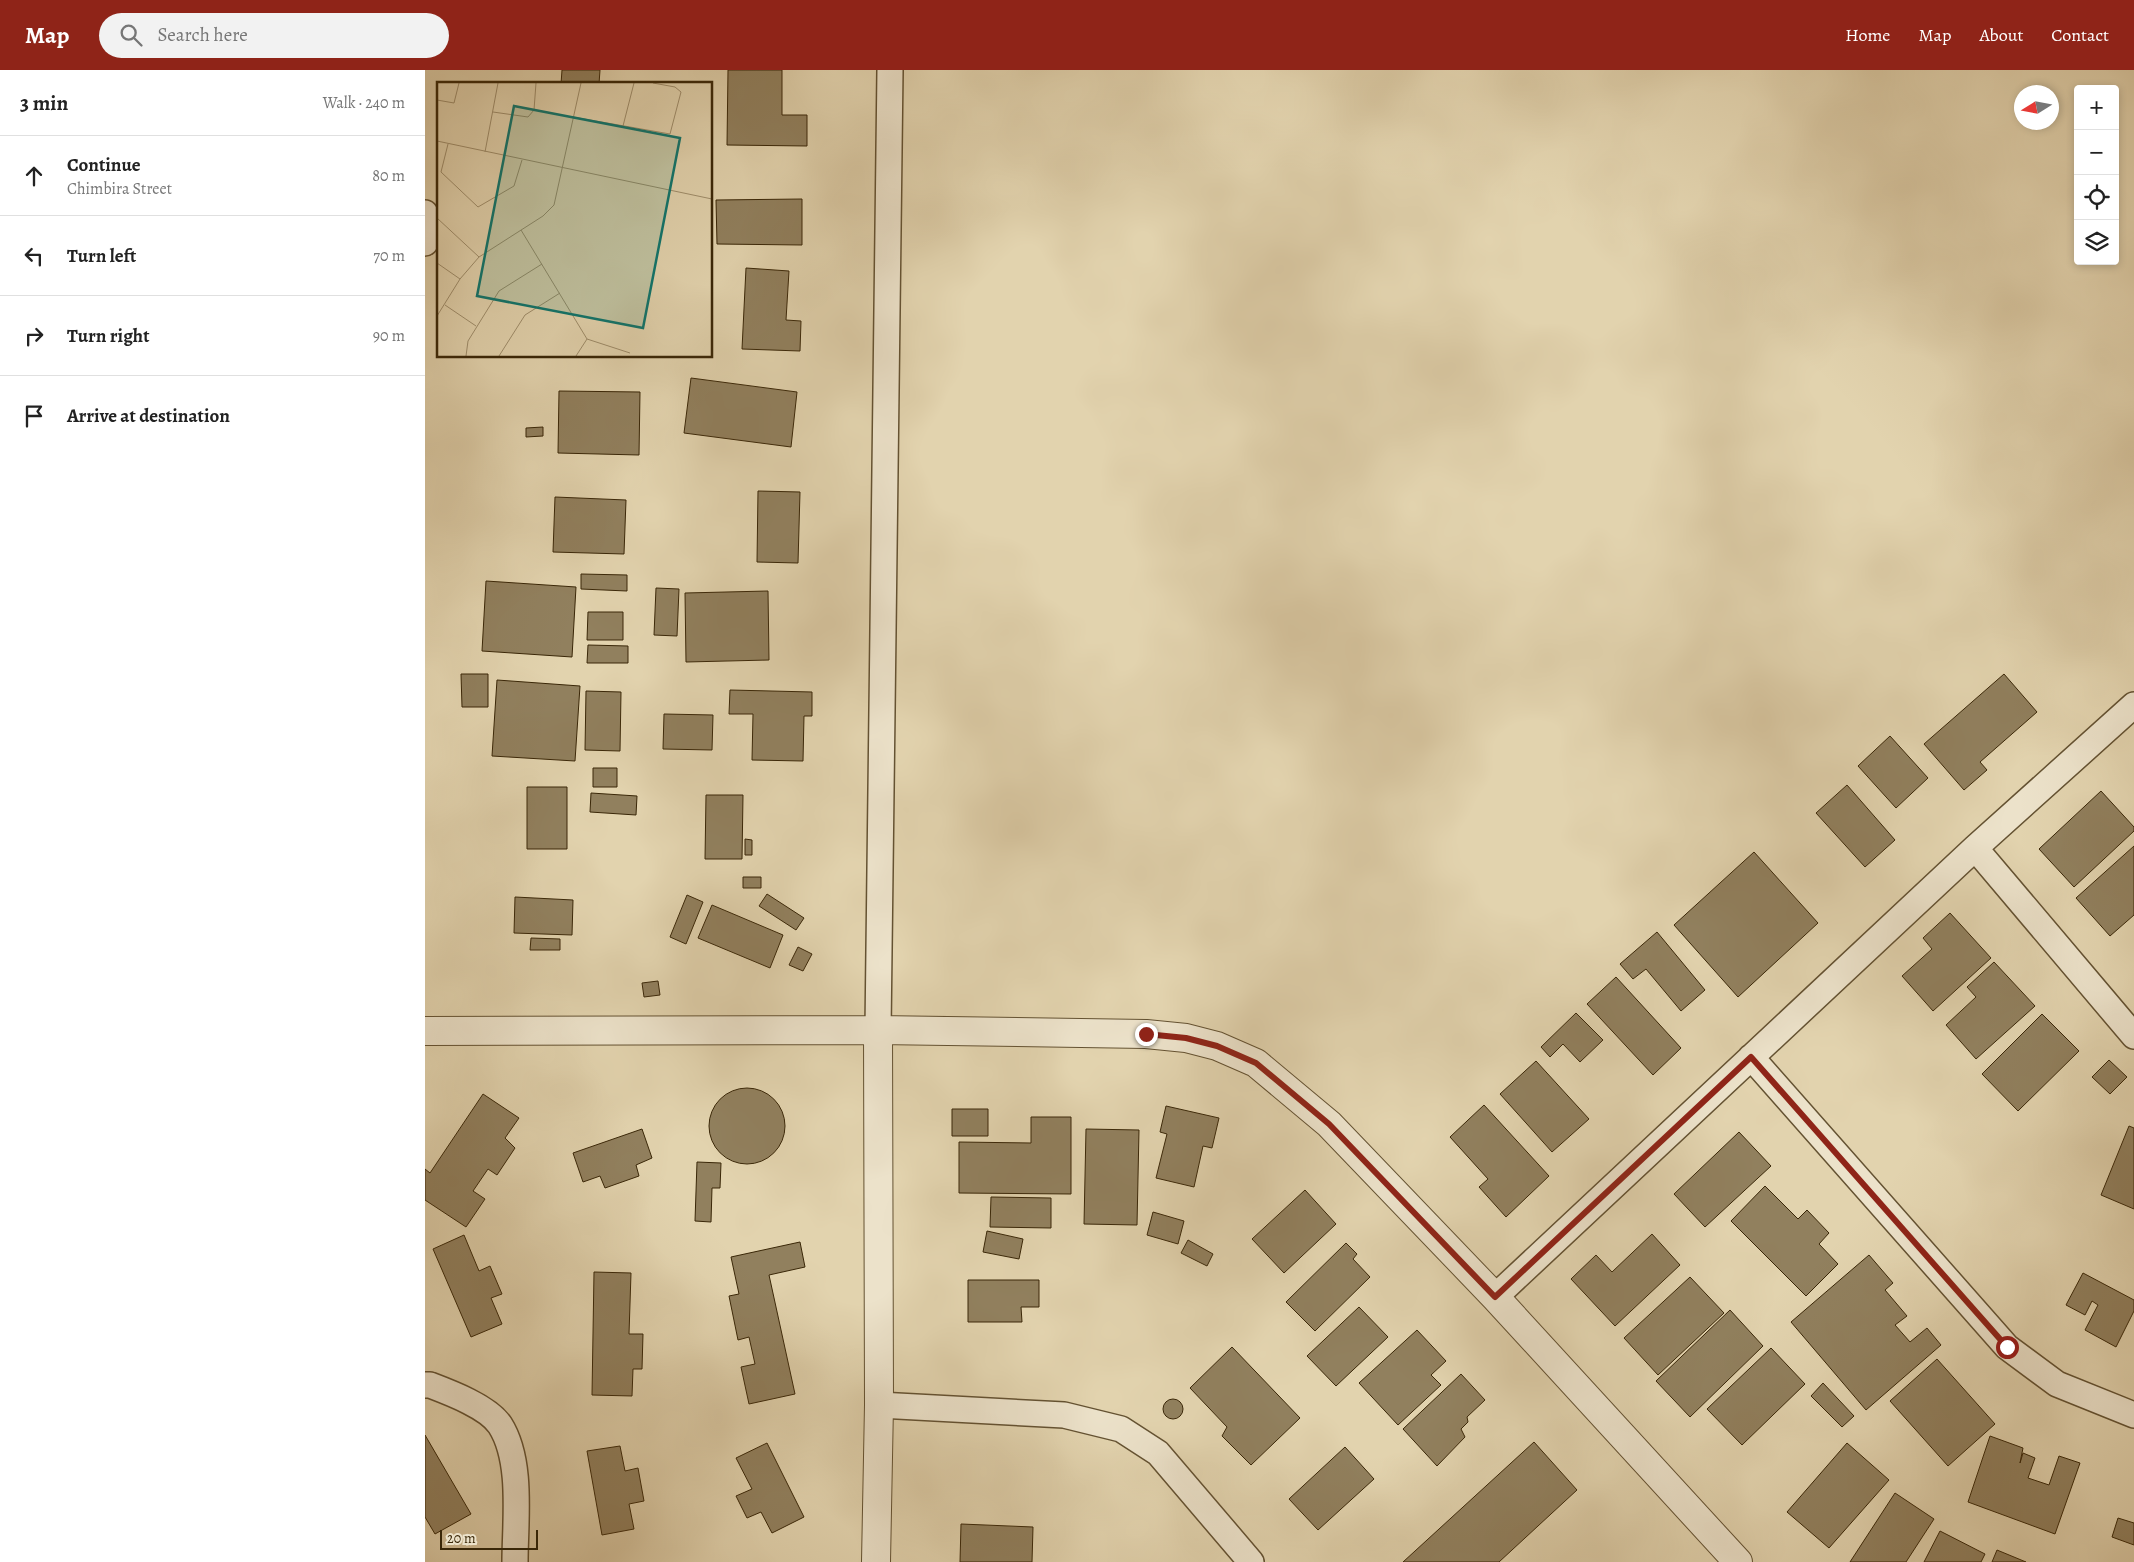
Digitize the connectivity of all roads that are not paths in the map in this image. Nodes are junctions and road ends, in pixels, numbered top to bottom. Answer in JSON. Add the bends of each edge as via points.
{"nodes":[{"id":1,"x":890,"y":70,"type":"edge"},
{"id":2,"x":425,"y":213,"type":"edge"},
{"id":3,"x":425,"y":243,"type":"edge"},
{"id":4,"x":2134,"y":705,"type":"edge"},
{"id":5,"x":1975,"y":848,"type":"junction"},
{"id":6,"x":878,"y":1030,"type":"junction"},
{"id":7,"x":425,"y":1031,"type":"edge"},
{"id":8,"x":2134,"y":1036,"type":"edge"},
{"id":9,"x":1751,"y":1057,"type":"junction"},
{"id":10,"x":1495,"y":1297,"type":"junction"},
{"id":11,"x":425,"y":1385,"type":"edge"},
{"id":12,"x":879,"y":1405,"type":"junction"},
{"id":13,"x":2134,"y":1415,"type":"edge"},
{"id":14,"x":515,"y":1562,"type":"edge"},
{"id":15,"x":876,"y":1562,"type":"edge"},
{"id":16,"x":1251,"y":1562,"type":"edge"},
{"id":17,"x":1738,"y":1562,"type":"edge"}],
"edges":[{"from":1,"to":6,"type":"street"},
{"from":2,"to":3,"type":"street"},
{"from":4,"to":5,"type":"street"},
{"from":5,"to":8,"type":"street"},
{"from":5,"to":9,"type":"street"},
{"from":6,"to":7,"type":"street"},
{"from":6,"to":10,"type":"street","via":[[1146,1034],[1186,1038],[1217,1046],[1256,1063],[1329,1124]]},
{"from":6,"to":12,"type":"street"},
{"from":9,"to":10,"type":"street"},
{"from":9,"to":13,"type":"street","via":[[2007,1347],[2057,1384]]},
{"from":10,"to":17,"type":"street"},
{"from":11,"to":14,"type":"street","via":[[466,1398],[499,1424],[514,1458]]},
{"from":12,"to":15,"type":"street"},
{"from":12,"to":16,"type":"street","via":[[1064,1415],[1121,1430],[1158,1453]]}]}
